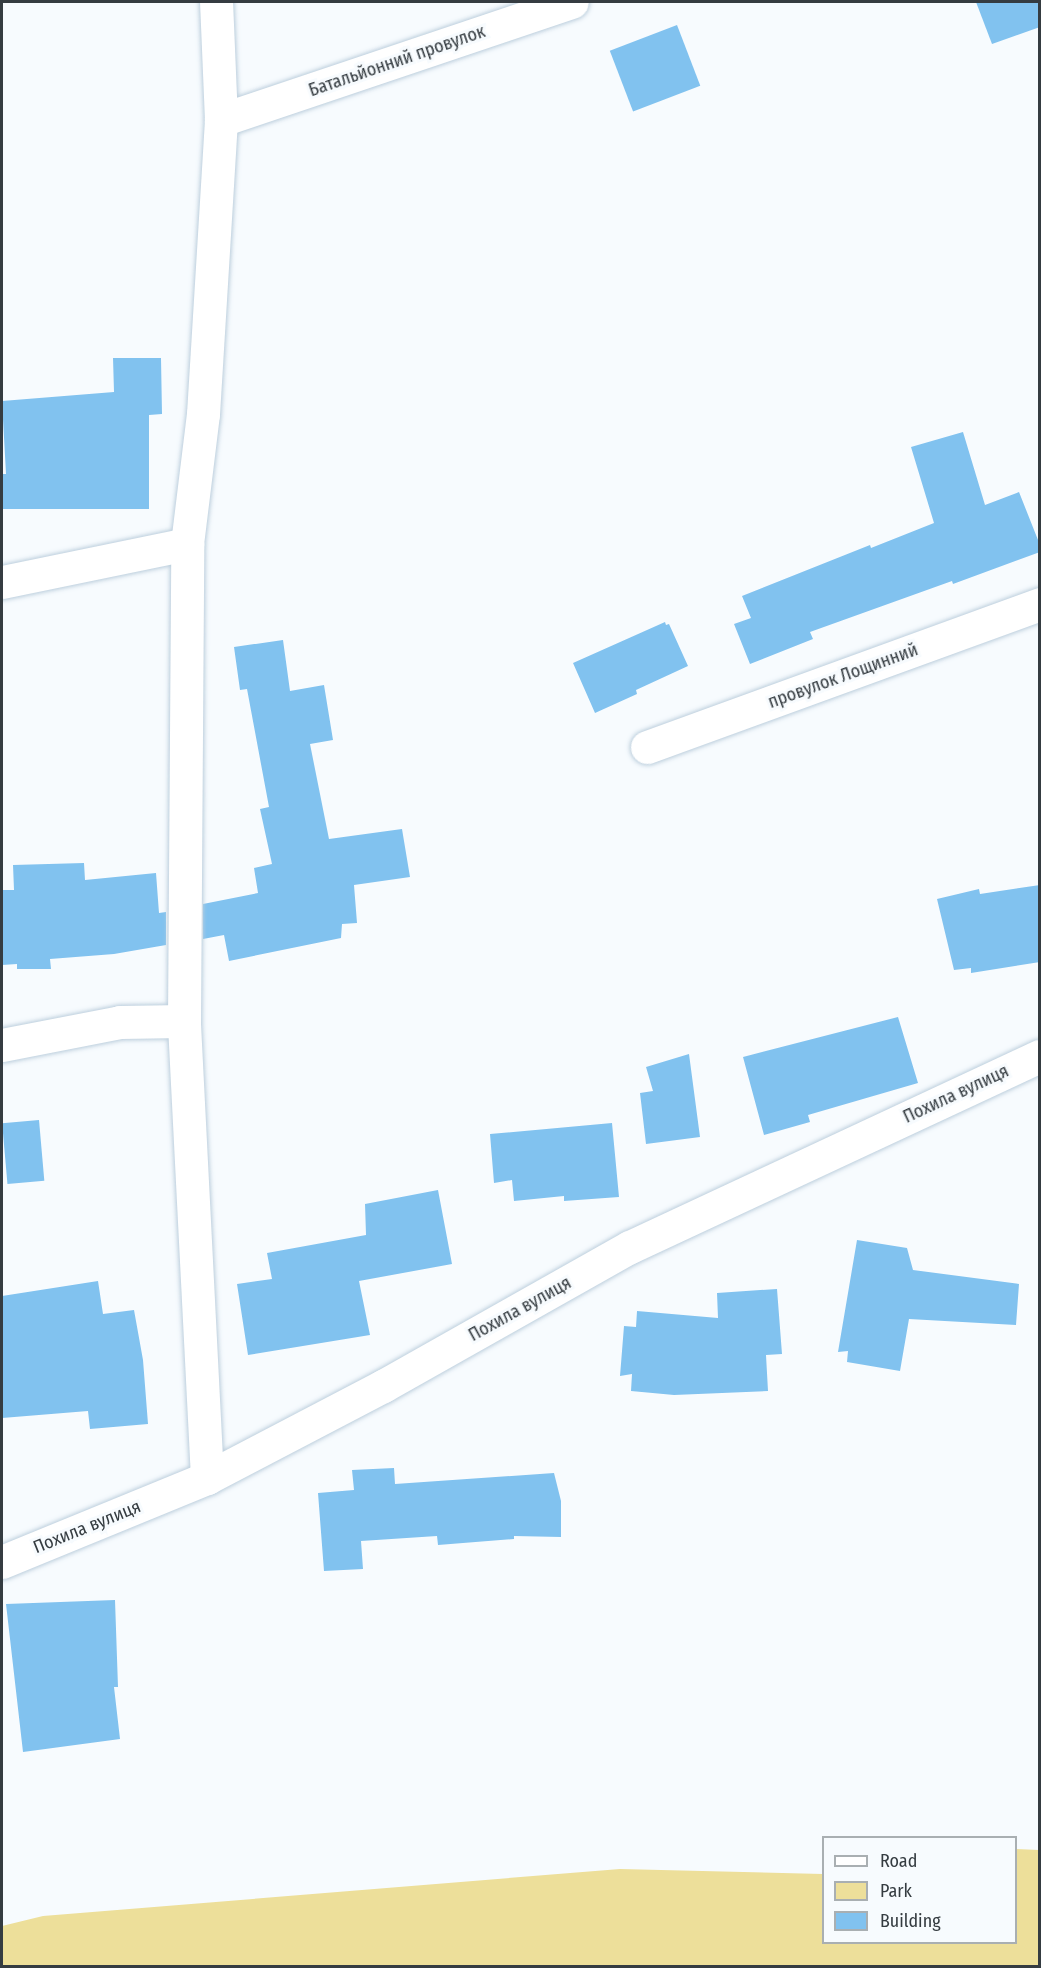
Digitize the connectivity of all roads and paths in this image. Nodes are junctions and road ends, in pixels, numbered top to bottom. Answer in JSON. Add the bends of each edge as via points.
{"nodes":[{"id":1,"x":216,"y":2,"type":"edge"},
{"id":2,"x":572,"y":2,"type":"edge"},
{"id":3,"x":222,"y":120,"type":"junction"},
{"id":4,"x":187,"y":544,"type":"junction"},
{"id":5,"x":2,"y":582,"type":"edge"},
{"id":6,"x":1040,"y":604,"type":"edge"},
{"id":7,"x":647,"y":747,"type":"dead end"},
{"id":8,"x":184,"y":1021,"type":"junction"},
{"id":9,"x":2,"y":1045,"type":"edge"},
{"id":10,"x":1040,"y":1056,"type":"edge"},
{"id":11,"x":207,"y":1478,"type":"junction"},
{"id":12,"x":2,"y":1562,"type":"edge"}],
"edges":[{"from":1,"to":3,"type":"street"},
{"from":2,"to":3,"type":"street","name":"Батальйонний провулок"},
{"from":3,"to":4,"type":"street","via":[[203,414]]},
{"from":4,"to":5,"type":"street"},
{"from":4,"to":8,"type":"street"},
{"from":6,"to":7,"type":"street","name":"провулок Лощинний"},
{"from":8,"to":9,"type":"street","via":[[120,1022]]},
{"from":8,"to":11,"type":"street"},
{"from":10,"to":11,"type":"street","name":"Похила вулиця","via":[[630,1247],[383,1386]]},
{"from":11,"to":12,"type":"street","name":"Похила вулиця"}]}
